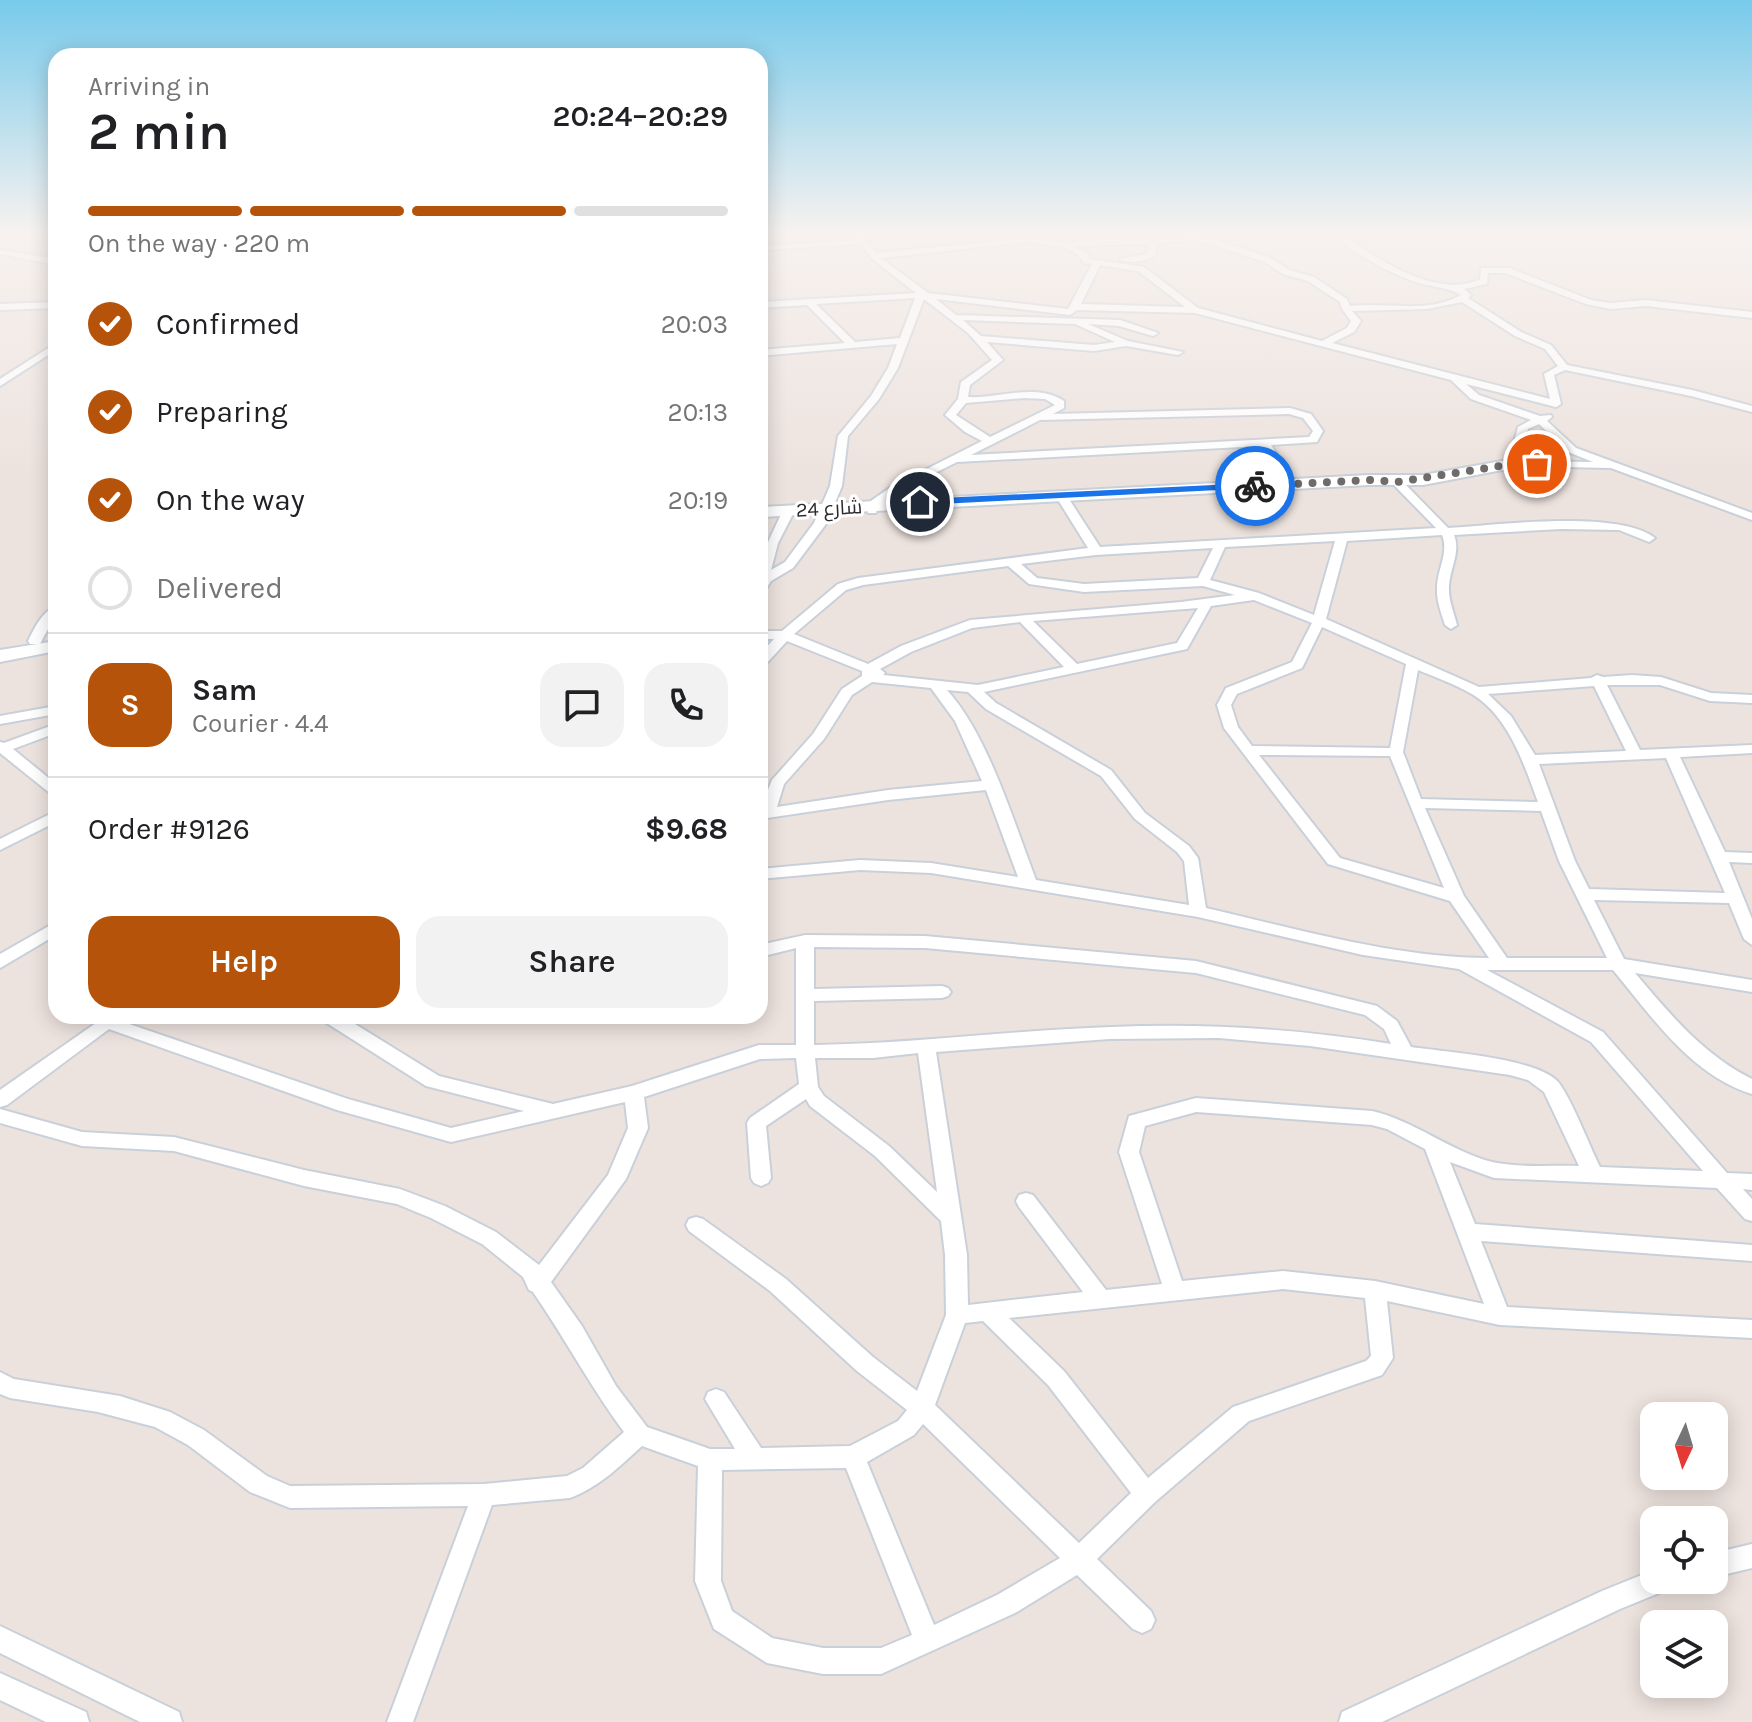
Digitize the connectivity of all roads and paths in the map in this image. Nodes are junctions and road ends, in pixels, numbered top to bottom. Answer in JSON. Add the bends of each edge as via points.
{"nodes":[{"id":1,"x":822,"y":314,"type":"edge"},
{"id":2,"x":913,"y":314,"type":"edge"},
{"id":3,"x":948,"y":314,"type":"edge"},
{"id":4,"x":1212,"y":314,"type":"edge"},
{"id":5,"x":1350,"y":314,"type":"edge"},
{"id":6,"x":1487,"y":314,"type":"edge"},
{"id":7,"x":953,"y":318,"type":"junction"},
{"id":8,"x":1078,"y":323,"type":"junction"},
{"id":9,"x":1153,"y":333,"type":"dead end"},
{"id":10,"x":978,"y":339,"type":"junction"},
{"id":11,"x":902,"y":341,"type":"junction"},
{"id":12,"x":1126,"y":343,"type":"junction"},
{"id":13,"x":1325,"y":343,"type":"junction"},
{"id":14,"x":853,"y":345,"type":"junction"},
{"id":15,"x":48,"y":351,"type":"edge"},
{"id":16,"x":768,"y":352,"type":"edge"},
{"id":17,"x":1178,"y":352,"type":"dead end"},
{"id":18,"x":1564,"y":367,"type":"junction"},
{"id":19,"x":1454,"y":378,"type":"junction"},
{"id":20,"x":0,"y":383,"type":"edge"},
{"id":21,"x":963,"y":400,"type":"junction"},
{"id":22,"x":1556,"y":404,"type":"junction"},
{"id":23,"x":1752,"y":409,"type":"edge"},
{"id":24,"x":1039,"y":417,"type":"junction"},
{"id":25,"x":1540,"y":420,"type":"junction"},
{"id":26,"x":992,"y":442,"type":"junction"},
{"id":27,"x":1263,"y":442,"type":"junction"},
{"id":28,"x":957,"y":459,"type":"junction"},
{"id":29,"x":1513,"y":464,"type":"junction"},
{"id":30,"x":1612,"y":465,"type":"junction"},
{"id":31,"x":1388,"y":482,"type":"junction"},
{"id":32,"x":1290,"y":484,"type":"junction"},
{"id":33,"x":1062,"y":498,"type":"junction"},
{"id":34,"x":872,"y":508,"type":"junction"},
{"id":35,"x":826,"y":511,"type":"junction"},
{"id":36,"x":768,"y":512,"type":"edge"},
{"id":37,"x":787,"y":513,"type":"junction"},
{"id":38,"x":768,"y":517,"type":"edge"},
{"id":39,"x":1752,"y":517,"type":"edge"},
{"id":40,"x":1447,"y":533,"type":"junction"},
{"id":41,"x":1342,"y":538,"type":"junction"},
{"id":42,"x":1649,"y":538,"type":"dead end"},
{"id":43,"x":1221,"y":544,"type":"junction"},
{"id":44,"x":1096,"y":551,"type":"junction"},
{"id":45,"x":768,"y":557,"type":"edge"},
{"id":46,"x":1012,"y":563,"type":"junction"},
{"id":47,"x":768,"y":580,"type":"edge"},
{"id":48,"x":1203,"y":582,"type":"junction"},
{"id":49,"x":1255,"y":596,"type":"junction"},
{"id":50,"x":1206,"y":604,"type":"junction"},
{"id":51,"x":48,"y":619,"type":"edge"},
{"id":52,"x":1024,"y":619,"type":"junction"},
{"id":53,"x":1319,"y":621,"type":"junction"},
{"id":54,"x":1451,"y":625,"type":"dead end"},
{"id":55,"x":768,"y":635,"type":"edge"},
{"id":56,"x":785,"y":635,"type":"junction"},
{"id":57,"x":48,"y":639,"type":"edge"},
{"id":58,"x":35,"y":641,"type":"junction"},
{"id":59,"x":48,"y":647,"type":"edge"},
{"id":60,"x":0,"y":648,"type":"edge"},
{"id":61,"x":768,"y":653,"type":"edge"},
{"id":62,"x":0,"y":656,"type":"edge"},
{"id":63,"x":1413,"y":661,"type":"junction"},
{"id":64,"x":1075,"y":670,"type":"junction"},
{"id":65,"x":869,"y":674,"type":"junction"},
{"id":66,"x":1597,"y":679,"type":"junction"},
{"id":67,"x":935,"y":685,"type":"junction"},
{"id":68,"x":972,"y":688,"type":"junction"},
{"id":69,"x":1477,"y":691,"type":"junction"},
{"id":70,"x":1752,"y":699,"type":"edge"},
{"id":71,"x":48,"y":711,"type":"edge"},
{"id":72,"x":0,"y":720,"type":"edge"},
{"id":73,"x":48,"y":731,"type":"edge"},
{"id":74,"x":1,"y":748,"type":"edge"},
{"id":75,"x":1752,"y":749,"type":"edge"},
{"id":76,"x":1250,"y":750,"type":"junction"},
{"id":77,"x":1396,"y":752,"type":"junction"},
{"id":78,"x":1671,"y":753,"type":"junction"},
{"id":79,"x":1635,"y":754,"type":"junction"},
{"id":80,"x":1530,"y":760,"type":"junction"},
{"id":81,"x":48,"y":785,"type":"edge"},
{"id":82,"x":991,"y":785,"type":"junction"},
{"id":83,"x":768,"y":803,"type":"edge"},
{"id":84,"x":1415,"y":803,"type":"junction"},
{"id":85,"x":1546,"y":807,"type":"junction"},
{"id":86,"x":768,"y":813,"type":"edge"},
{"id":87,"x":48,"y":820,"type":"edge"},
{"id":88,"x":0,"y":845,"type":"edge"},
{"id":89,"x":1719,"y":857,"type":"junction"},
{"id":90,"x":1752,"y":858,"type":"edge"},
{"id":91,"x":768,"y":873,"type":"edge"},
{"id":92,"x":1029,"y":884,"type":"junction"},
{"id":93,"x":1582,"y":894,"type":"junction"},
{"id":94,"x":1456,"y":897,"type":"junction"},
{"id":95,"x":1735,"y":898,"type":"junction"},
{"id":96,"x":1198,"y":912,"type":"junction"},
{"id":97,"x":48,"y":932,"type":"edge"},
{"id":98,"x":1752,"y":939,"type":"edge"},
{"id":99,"x":805,"y":941,"type":"junction"},
{"id":100,"x":768,"y":949,"type":"edge"},
{"id":101,"x":0,"y":962,"type":"edge"},
{"id":102,"x":1464,"y":964,"type":"junction"},
{"id":103,"x":1502,"y":964,"type":"junction"},
{"id":104,"x":1618,"y":964,"type":"junction"},
{"id":105,"x":1752,"y":986,"type":"edge"},
{"id":106,"x":942,"y":992,"type":"dead end"},
{"id":107,"x":805,"y":995,"type":"junction"},
{"id":108,"x":105,"y":1024,"type":"edge"},
{"id":109,"x":125,"y":1024,"type":"edge"},
{"id":110,"x":341,"y":1024,"type":"edge"},
{"id":111,"x":926,"y":1046,"type":"junction"},
{"id":112,"x":805,"y":1052,"type":"junction"},
{"id":113,"x":1404,"y":1052,"type":"junction"},
{"id":114,"x":809,"y":1087,"type":"junction"},
{"id":115,"x":1752,"y":1087,"type":"edge"},
{"id":116,"x":634,"y":1093,"type":"junction"},
{"id":117,"x":0,"y":1100,"type":"edge"},
{"id":118,"x":549,"y":1111,"type":"junction"},
{"id":119,"x":0,"y":1116,"type":"edge"},
{"id":120,"x":1433,"y":1144,"type":"junction"},
{"id":121,"x":1593,"y":1174,"type":"junction"},
{"id":122,"x":761,"y":1178,"type":"dead end"},
{"id":123,"x":1722,"y":1180,"type":"junction"},
{"id":124,"x":1752,"y":1182,"type":"edge"},
{"id":125,"x":1026,"y":1201,"type":"dead end"},
{"id":126,"x":1752,"y":1213,"type":"edge"},
{"id":127,"x":949,"y":1216,"type":"junction"},
{"id":128,"x":696,"y":1225,"type":"dead end"},
{"id":129,"x":1467,"y":1232,"type":"junction"},
{"id":130,"x":1752,"y":1253,"type":"edge"},
{"id":131,"x":537,"y":1284,"type":"junction"},
{"id":132,"x":1375,"y":1290,"type":"junction"},
{"id":133,"x":1175,"y":1291,"type":"junction"},
{"id":134,"x":1100,"y":1298,"type":"junction"},
{"id":135,"x":988,"y":1312,"type":"junction"},
{"id":136,"x":957,"y":1315,"type":"junction"},
{"id":137,"x":1500,"y":1316,"type":"junction"},
{"id":138,"x":1752,"y":1329,"type":"edge"},
{"id":139,"x":0,"y":1382,"type":"edge"},
{"id":140,"x":716,"y":1399,"type":"dead end"},
{"id":141,"x":922,"y":1408,"type":"junction"},
{"id":142,"x":639,"y":1434,"type":"junction"},
{"id":143,"x":853,"y":1457,"type":"junction"},
{"id":144,"x":754,"y":1458,"type":"junction"},
{"id":145,"x":710,"y":1460,"type":"junction"},
{"id":146,"x":1146,"y":1494,"type":"junction"},
{"id":147,"x":484,"y":1495,"type":"junction"},
{"id":148,"x":1752,"y":1556,"type":"edge"},
{"id":149,"x":1079,"y":1560,"type":"junction"},
{"id":150,"x":1728,"y":1562,"type":"edge"},
{"id":151,"x":1640,"y":1588,"type":"edge"},
{"id":152,"x":1142,"y":1620,"type":"dead end"},
{"id":153,"x":0,"y":1639,"type":"edge"},
{"id":154,"x":928,"y":1641,"type":"junction"},
{"id":155,"x":0,"y":1686,"type":"edge"},
{"id":156,"x":76,"y":1722,"type":"edge"},
{"id":157,"x":169,"y":1722,"type":"edge"},
{"id":158,"x":400,"y":1722,"type":"edge"},
{"id":159,"x":1352,"y":1722,"type":"edge"}],
"edges":[{"from":1,"to":14,"type":"street"},
{"from":2,"to":11,"type":"street"},
{"from":3,"to":7,"type":"street"},
{"from":4,"to":13,"type":"street"},
{"from":5,"to":13,"type":"street","via":[[1356,321],[1351,330]]},
{"from":6,"to":18,"type":"street","via":[[1548,347]]},
{"from":7,"to":8,"type":"street"},
{"from":7,"to":10,"type":"street"},
{"from":8,"to":9,"type":"street","via":[[1120,323]]},
{"from":8,"to":12,"type":"street"},
{"from":10,"to":12,"type":"street","via":[[1094,348]]},
{"from":10,"to":21,"type":"street","via":[[998,360],[965,384]]},
{"from":11,"to":14,"type":"street"},
{"from":11,"to":35,"type":"street","via":[[875,397],[843,436],[836,486]]},
{"from":12,"to":17,"type":"street"},
{"from":13,"to":19,"type":"street"},
{"from":14,"to":16,"type":"street"},
{"from":15,"to":20,"type":"street"},
{"from":18,"to":22,"type":"street","via":[[1549,374]]},
{"from":18,"to":23,"type":"street"},
{"from":19,"to":22,"type":"street"},
{"from":19,"to":25,"type":"street","via":[[1475,397]]},
{"from":21,"to":24,"type":"street","via":[[1045,394],[1059,401],[1060,406]]},
{"from":21,"to":26,"type":"street","via":[[950,415]]},
{"from":22,"to":25,"type":"street","via":[[1555,414]]},
{"from":24,"to":26,"type":"street"},
{"from":24,"to":27,"type":"street","via":[[1290,411],[1307,416],[1318,431],[1313,440]]},
{"from":25,"to":29,"type":"street","via":[[1523,427]]},
{"from":25,"to":30,"type":"street","via":[[1572,450]]},
{"from":26,"to":28,"type":"street"},
{"from":27,"to":28,"type":"street"},
{"from":27,"to":32,"type":"street"},
{"from":28,"to":34,"type":"street","via":[[895,489]]},
{"from":29,"to":30,"type":"street"},
{"from":29,"to":31,"type":"street"},
{"from":30,"to":39,"type":"street"},
{"from":31,"to":32,"type":"street","name":"شارع 24"},
{"from":31,"to":33,"type":"street","name":"شارع 24"},
{"from":31,"to":40,"type":"street"},
{"from":32,"to":33,"type":"street","name":"شارع 24"},
{"from":33,"to":34,"type":"street","name":"شارع 24"},
{"from":33,"to":44,"type":"street"},
{"from":34,"to":35,"type":"street","name":"شارع 24"},
{"from":35,"to":37,"type":"street","name":"شارع 24"},
{"from":35,"to":47,"type":"street","via":[[811,539]]},
{"from":36,"to":37,"type":"street","name":"شارع 24"},
{"from":37,"to":38,"type":"street","name":"شارع 24"},
{"from":37,"to":45,"type":"street"},
{"from":40,"to":41,"type":"street"},
{"from":40,"to":42,"type":"street","via":[[1589,525],[1621,527]]},
{"from":40,"to":54,"type":"street","via":[[1452,545],[1443,598]]},
{"from":41,"to":43,"type":"street"},
{"from":41,"to":53,"type":"street"},
{"from":43,"to":44,"type":"street"},
{"from":43,"to":48,"type":"street"},
{"from":44,"to":46,"type":"street"},
{"from":46,"to":48,"type":"street","via":[[1033,581],[1084,588]]},
{"from":46,"to":56,"type":"street","via":[[842,587]]},
{"from":48,"to":49,"type":"street"},
{"from":49,"to":50,"type":"street"},
{"from":49,"to":53,"type":"street"},
{"from":50,"to":52,"type":"street"},
{"from":50,"to":64,"type":"street","via":[[1182,646]]},
{"from":51,"to":58,"type":"street"},
{"from":52,"to":64,"type":"street"},
{"from":52,"to":65,"type":"street","via":[[970,624],[906,649]]},
{"from":53,"to":63,"type":"street"},
{"from":53,"to":76,"type":"street","via":[[1297,665],[1231,691],[1224,705],[1227,717]]},
{"from":55,"to":56,"type":"street"},
{"from":56,"to":61,"type":"street"},
{"from":56,"to":65,"type":"street"},
{"from":57,"to":58,"type":"street"},
{"from":58,"to":60,"type":"street"},
{"from":59,"to":62,"type":"street"},
{"from":63,"to":69,"type":"street"},
{"from":63,"to":77,"type":"street"},
{"from":64,"to":68,"type":"street"},
{"from":65,"to":67,"type":"street"},
{"from":65,"to":83,"type":"street","via":[[847,692],[819,736],[777,783]]},
{"from":66,"to":69,"type":"street"},
{"from":66,"to":70,"type":"street","via":[[1661,681],[1710,697]]},
{"from":66,"to":79,"type":"street"},
{"from":67,"to":68,"type":"street"},
{"from":67,"to":82,"type":"street","via":[[948,696]]},
{"from":68,"to":96,"type":"street","via":[[991,706],[1106,773],[1140,816],[1183,849],[1192,861]]},
{"from":69,"to":80,"type":"street","via":[[1506,719]]},
{"from":71,"to":72,"type":"street"},
{"from":73,"to":74,"type":"street"},
{"from":74,"to":81,"type":"street"},
{"from":75,"to":78,"type":"street"},
{"from":76,"to":77,"type":"street"},
{"from":76,"to":94,"type":"street","via":[[1334,861]]},
{"from":77,"to":84,"type":"street"},
{"from":78,"to":79,"type":"street"},
{"from":78,"to":89,"type":"street"},
{"from":79,"to":80,"type":"street"},
{"from":80,"to":85,"type":"street"},
{"from":82,"to":86,"type":"street"},
{"from":82,"to":92,"type":"street"},
{"from":84,"to":85,"type":"street"},
{"from":84,"to":94,"type":"street"},
{"from":85,"to":93,"type":"street"},
{"from":87,"to":88,"type":"street"},
{"from":89,"to":90,"type":"street"},
{"from":89,"to":95,"type":"street"},
{"from":91,"to":92,"type":"street","via":[[860,865],[931,868]]},
{"from":92,"to":96,"type":"street"},
{"from":93,"to":95,"type":"street"},
{"from":93,"to":104,"type":"street"},
{"from":94,"to":103,"type":"street"},
{"from":95,"to":98,"type":"street"},
{"from":96,"to":102,"type":"street","via":[[1363,949]]},
{"from":97,"to":101,"type":"street"},
{"from":99,"to":100,"type":"street"},
{"from":99,"to":107,"type":"street"},
{"from":99,"to":113,"type":"street","via":[[925,942],[1196,967],[1371,1010],[1391,1025]]},
{"from":102,"to":103,"type":"street"},
{"from":102,"to":123,"type":"street","via":[[1597,1037]]},
{"from":103,"to":104,"type":"street"},
{"from":104,"to":105,"type":"street"},
{"from":104,"to":115,"type":"street","via":[[1681,1038]]},
{"from":106,"to":107,"type":"street"},
{"from":107,"to":112,"type":"street"},
{"from":108,"to":117,"type":"street"},
{"from":109,"to":118,"type":"street","via":[[344,1105],[451,1135]]},
{"from":110,"to":118,"type":"street","via":[[433,1081]]},
{"from":111,"to":112,"type":"street"},
{"from":111,"to":113,"type":"street","via":[[1206,1032]]},
{"from":111,"to":127,"type":"street"},
{"from":112,"to":114,"type":"street"},
{"from":112,"to":116,"type":"street","via":[[759,1052]]},
{"from":113,"to":121,"type":"street","via":[[1543,1078]]},
{"from":114,"to":122,"type":"street","via":[[757,1123]]},
{"from":114,"to":127,"type":"street","via":[[817,1101],[882,1151]]},
{"from":116,"to":118,"type":"street"},
{"from":116,"to":131,"type":"street","via":[[638,1128],[616,1179]]},
{"from":119,"to":131,"type":"street","via":[[82,1139],[174,1144],[400,1197],[489,1238],[531,1271]]},
{"from":120,"to":121,"type":"street","via":[[1494,1170]]},
{"from":120,"to":129,"type":"street"},
{"from":120,"to":133,"type":"street","via":[[1372,1118],[1196,1105],[1136,1121],[1129,1152]]},
{"from":121,"to":123,"type":"street"},
{"from":123,"to":124,"type":"street"},
{"from":123,"to":126,"type":"street"},
{"from":125,"to":134,"type":"street"},
{"from":127,"to":136,"type":"street"},
{"from":128,"to":141,"type":"street","via":[[778,1285]]},
{"from":129,"to":130,"type":"street"},
{"from":129,"to":137,"type":"street"},
{"from":131,"to":142,"type":"street"},
{"from":132,"to":133,"type":"street","via":[[1283,1280]]},
{"from":132,"to":137,"type":"street"},
{"from":132,"to":146,"type":"street","via":[[1382,1358],[1374,1368],[1241,1414]]},
{"from":133,"to":134,"type":"street"},
{"from":134,"to":135,"type":"street"},
{"from":135,"to":136,"type":"street"},
{"from":135,"to":146,"type":"street","via":[[1056,1378]]},
{"from":136,"to":141,"type":"street"},
{"from":137,"to":138,"type":"street"},
{"from":139,"to":147,"type":"street","via":[[130,1409],[182,1429],[265,1490],[290,1497]]},
{"from":140,"to":144,"type":"street"},
{"from":141,"to":143,"type":"street","via":[[906,1428]]},
{"from":141,"to":149,"type":"street"},
{"from":142,"to":145,"type":"street"},
{"from":142,"to":147,"type":"street","via":[[591,1476],[570,1487]]},
{"from":143,"to":144,"type":"street"},
{"from":143,"to":154,"type":"street"},
{"from":144,"to":145,"type":"street"},
{"from":145,"to":154,"type":"street","via":[[708,1581],[723,1620],[767,1650],[823,1661],[881,1661]]},
{"from":146,"to":149,"type":"street"},
{"from":147,"to":158,"type":"street"},
{"from":148,"to":150,"type":"street"},
{"from":149,"to":152,"type":"street"},
{"from":149,"to":154,"type":"street","via":[[1006,1604]]},
{"from":151,"to":159,"type":"street"},
{"from":153,"to":157,"type":"street"},
{"from":155,"to":156,"type":"street"}]}
